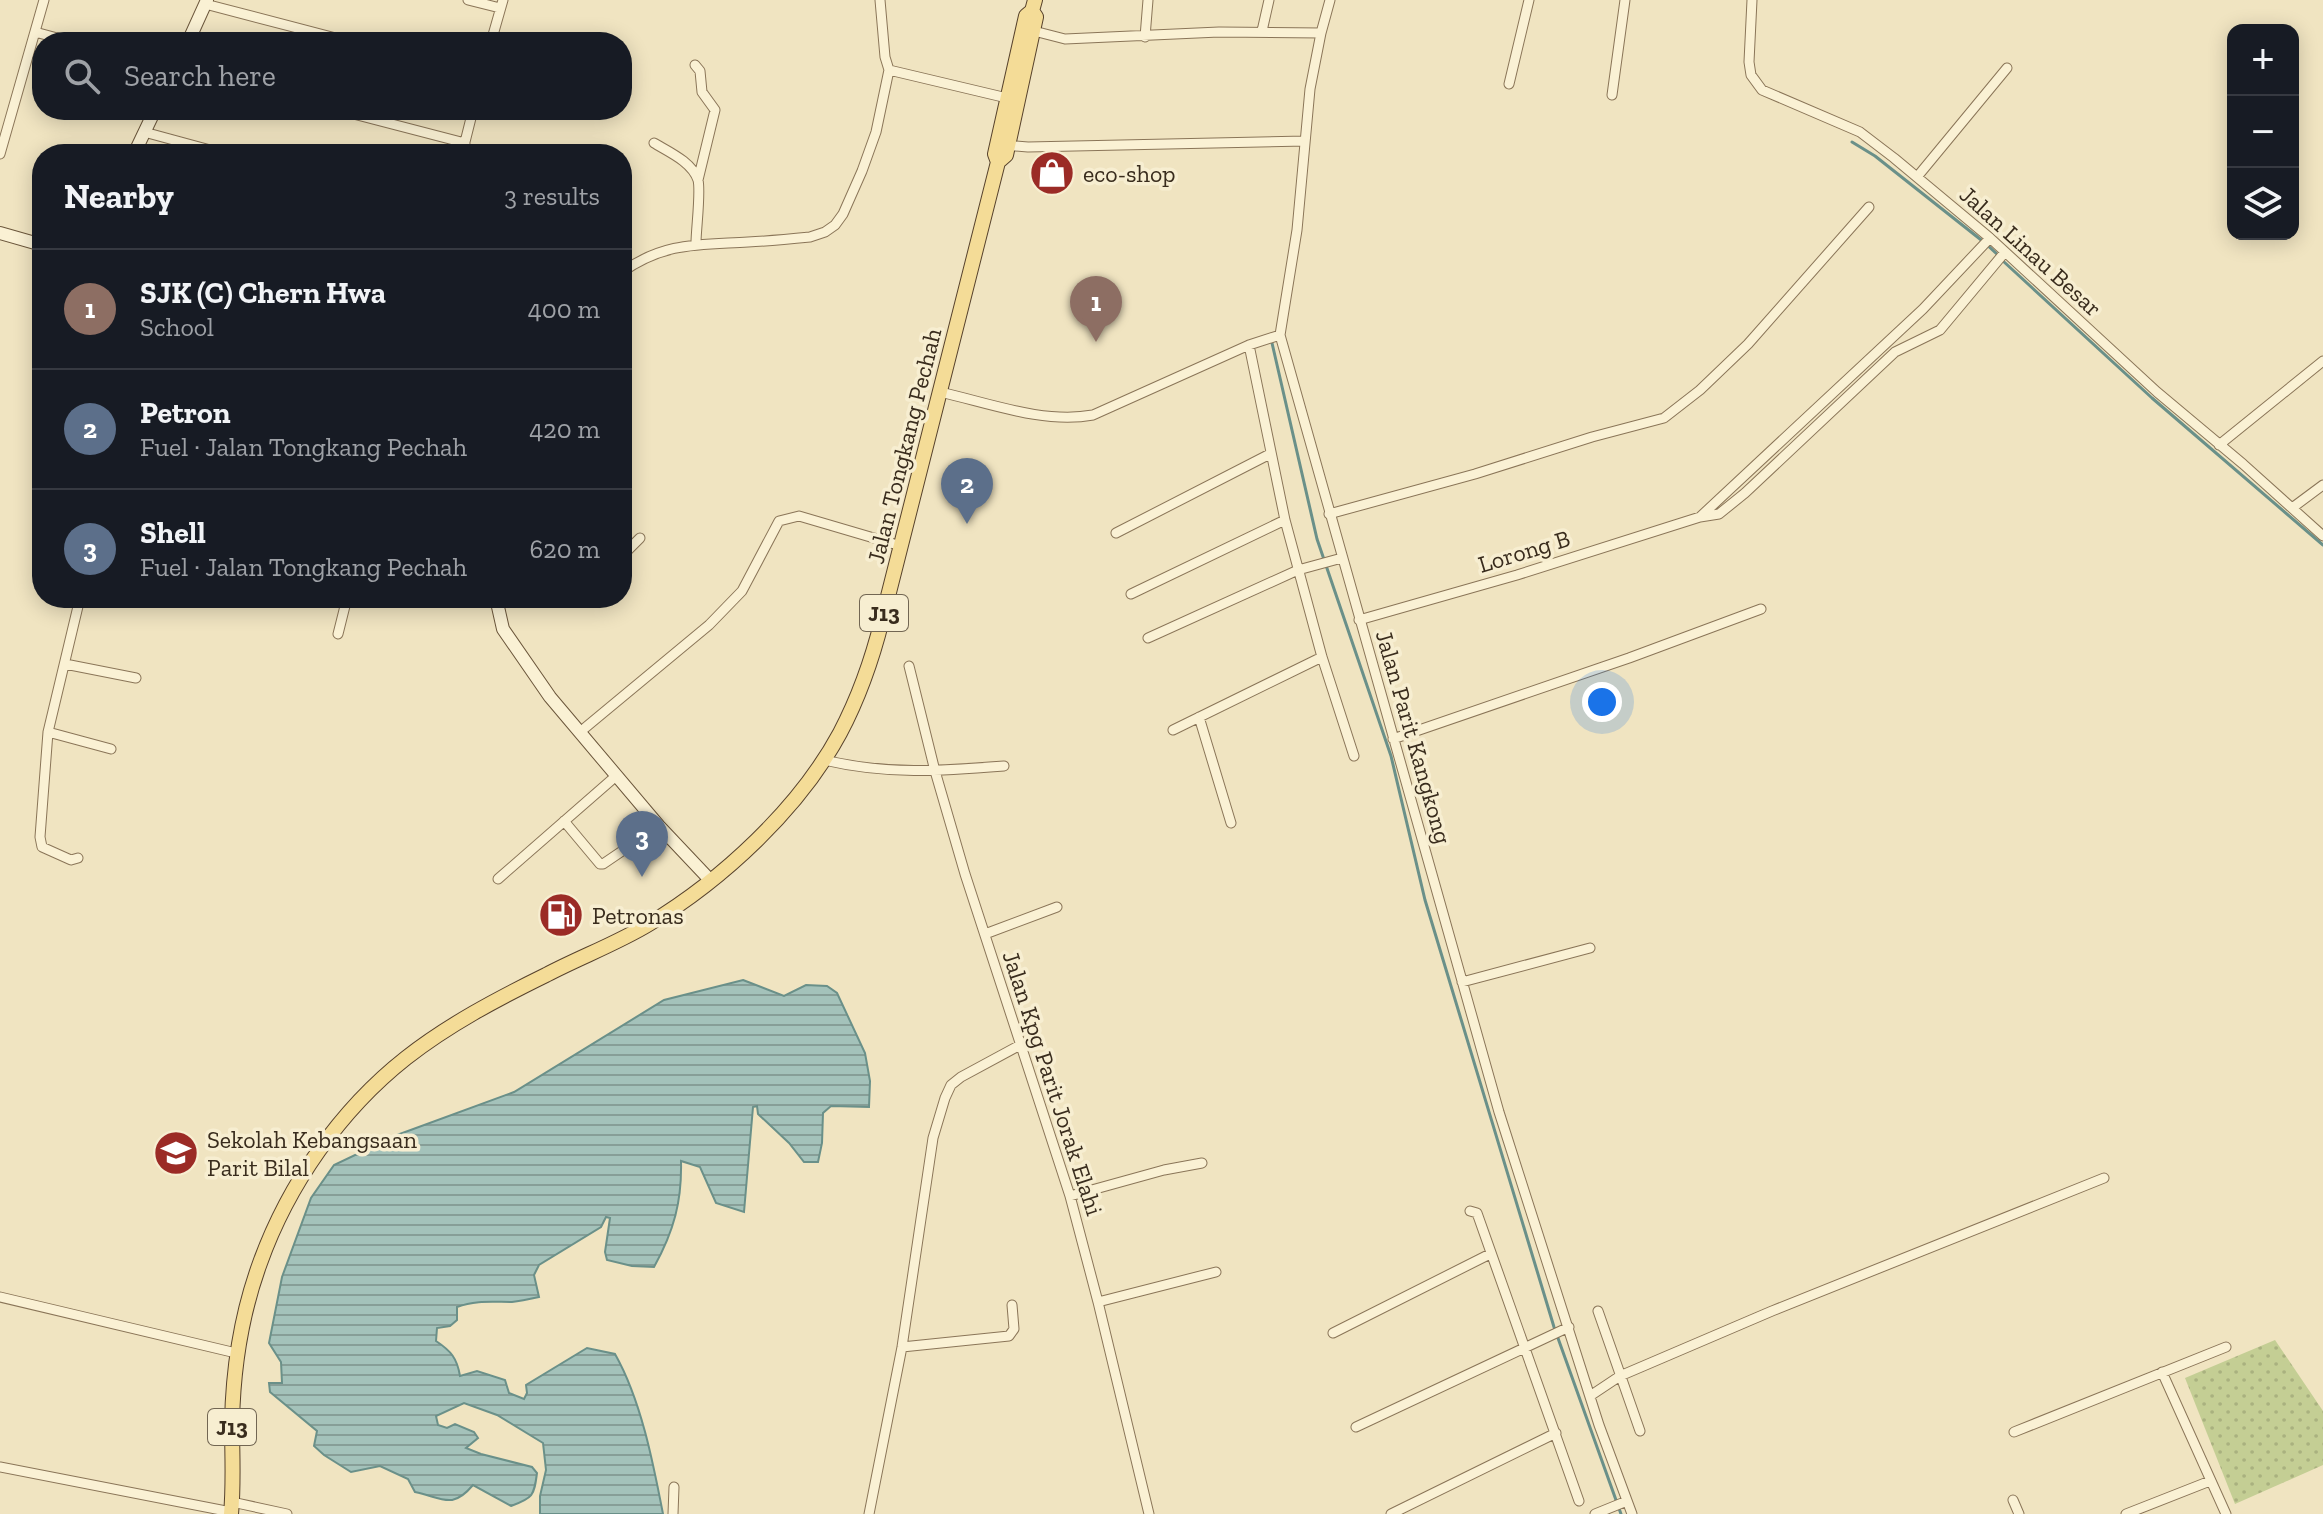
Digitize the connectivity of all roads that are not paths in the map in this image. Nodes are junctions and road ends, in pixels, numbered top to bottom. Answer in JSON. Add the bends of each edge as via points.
{"nodes":[{"id":1,"x":44,"y":0,"type":"edge"},
{"id":2,"x":468,"y":0,"type":"edge"},
{"id":3,"x":880,"y":0,"type":"edge"},
{"id":4,"x":1148,"y":0,"type":"edge"},
{"id":5,"x":1269,"y":0,"type":"edge"},
{"id":6,"x":1330,"y":0,"type":"edge"},
{"id":7,"x":1529,"y":0,"type":"edge"},
{"id":8,"x":1625,"y":0,"type":"edge"},
{"id":9,"x":1752,"y":0,"type":"edge"},
{"id":10,"x":206,"y":2,"type":"edge"},
{"id":11,"x":502,"y":4,"type":"edge"},
{"id":12,"x":1034,"y":5,"type":"edge"},
{"id":13,"x":1028,"y":30,"type":"junction"},
{"id":14,"x":1262,"y":31,"type":"junction"},
{"id":15,"x":35,"y":32,"type":"edge"},
{"id":16,"x":192,"y":32,"type":"edge"},
{"id":17,"x":315,"y":32,"type":"edge"},
{"id":18,"x":494,"y":32,"type":"edge"},
{"id":19,"x":1321,"y":33,"type":"junction"},
{"id":20,"x":1145,"y":37,"type":"junction"},
{"id":21,"x":32,"y":42,"type":"edge"},
{"id":22,"x":695,"y":65,"type":"dead end"},
{"id":23,"x":2007,"y":68,"type":"dead end"},
{"id":24,"x":889,"y":70,"type":"junction"},
{"id":25,"x":1509,"y":84,"type":"dead end"},
{"id":26,"x":1612,"y":95,"type":"dead end"},
{"id":27,"x":1007,"y":98,"type":"junction"},
{"id":28,"x":150,"y":120,"type":"edge"},
{"id":29,"x":376,"y":120,"type":"edge"},
{"id":30,"x":471,"y":120,"type":"edge"},
{"id":31,"x":144,"y":132,"type":"junction"},
{"id":32,"x":1305,"y":141,"type":"junction"},
{"id":33,"x":465,"y":143,"type":"joint"},
{"id":34,"x":654,"y":143,"type":"dead end"},
{"id":35,"x":139,"y":144,"type":"edge"},
{"id":36,"x":188,"y":144,"type":"edge"},
{"id":37,"x":1002,"y":145,"type":"junction"},
{"id":38,"x":0,"y":154,"type":"edge"},
{"id":39,"x":1917,"y":177,"type":"junction"},
{"id":40,"x":698,"y":180,"type":"junction"},
{"id":41,"x":1869,"y":207,"type":"dead end"},
{"id":42,"x":0,"y":233,"type":"edge"},
{"id":43,"x":1987,"y":240,"type":"junction"},
{"id":44,"x":32,"y":242,"type":"edge"},
{"id":45,"x":696,"y":243,"type":"junction"},
{"id":46,"x":1999,"y":258,"type":"junction"},
{"id":47,"x":632,"y":266,"type":"edge"},
{"id":48,"x":1280,"y":335,"type":"junction"},
{"id":49,"x":1249,"y":345,"type":"junction"},
{"id":50,"x":2323,"y":361,"type":"edge"},
{"id":51,"x":940,"y":392,"type":"junction"},
{"id":52,"x":2219,"y":445,"type":"junction"},
{"id":53,"x":1270,"y":454,"type":"junction"},
{"id":54,"x":1737,"y":484,"type":"junction"},
{"id":55,"x":2323,"y":485,"type":"edge"},
{"id":56,"x":1745,"y":493,"type":"junction"},
{"id":57,"x":2292,"y":508,"type":"junction"},
{"id":58,"x":1329,"y":514,"type":"junction"},
{"id":59,"x":1700,"y":517,"type":"junction"},
{"id":60,"x":1285,"y":520,"type":"junction"},
{"id":61,"x":1116,"y":533,"type":"dead end"},
{"id":62,"x":2323,"y":536,"type":"edge"},
{"id":63,"x":640,"y":538,"type":"dead end"},
{"id":64,"x":632,"y":546,"type":"edge"},
{"id":65,"x":901,"y":546,"type":"junction"},
{"id":66,"x":1337,"y":560,"type":"junction"},
{"id":67,"x":1298,"y":570,"type":"junction"},
{"id":68,"x":1131,"y":594,"type":"dead end"},
{"id":69,"x":78,"y":608,"type":"edge"},
{"id":70,"x":344,"y":608,"type":"edge"},
{"id":71,"x":498,"y":608,"type":"edge"},
{"id":72,"x":1761,"y":609,"type":"dead end"},
{"id":73,"x":1359,"y":620,"type":"junction"},
{"id":74,"x":338,"y":634,"type":"dead end"},
{"id":75,"x":1148,"y":638,"type":"dead end"},
{"id":76,"x":1322,"y":657,"type":"junction"},
{"id":77,"x":65,"y":664,"type":"junction"},
{"id":78,"x":909,"y":666,"type":"dead end"},
{"id":79,"x":136,"y":678,"type":"dead end"},
{"id":80,"x":1199,"y":717,"type":"junction"},
{"id":81,"x":1173,"y":730,"type":"dead end"},
{"id":82,"x":48,"y":732,"type":"junction"},
{"id":83,"x":580,"y":732,"type":"junction"},
{"id":84,"x":1393,"y":739,"type":"junction"},
{"id":85,"x":111,"y":749,"type":"dead end"},
{"id":86,"x":1354,"y":756,"type":"dead end"},
{"id":87,"x":824,"y":760,"type":"junction"},
{"id":88,"x":1004,"y":766,"type":"dead end"},
{"id":89,"x":935,"y":771,"type":"junction"},
{"id":90,"x":616,"y":776,"type":"junction"},
{"id":91,"x":564,"y":821,"type":"junction"},
{"id":92,"x":1231,"y":823,"type":"dead end"},
{"id":93,"x":659,"y":826,"type":"junction"},
{"id":94,"x":78,"y":858,"type":"dead end"},
{"id":95,"x":498,"y":879,"type":"dead end"},
{"id":96,"x":711,"y":881,"type":"junction"},
{"id":97,"x":1057,"y":907,"type":"dead end"},
{"id":98,"x":985,"y":934,"type":"junction"},
{"id":99,"x":1590,"y":948,"type":"dead end"},
{"id":100,"x":1462,"y":982,"type":"junction"},
{"id":101,"x":1022,"y":1044,"type":"junction"},
{"id":102,"x":1202,"y":1163,"type":"dead end"},
{"id":103,"x":2104,"y":1178,"type":"dead end"},
{"id":104,"x":1075,"y":1194,"type":"junction"},
{"id":105,"x":1470,"y":1211,"type":"dead end"},
{"id":106,"x":1490,"y":1254,"type":"junction"},
{"id":107,"x":1216,"y":1272,"type":"dead end"},
{"id":108,"x":0,"y":1297,"type":"edge"},
{"id":109,"x":1104,"y":1300,"type":"junction"},
{"id":110,"x":1012,"y":1305,"type":"dead end"},
{"id":111,"x":1598,"y":1311,"type":"dead end"},
{"id":112,"x":1565,"y":1329,"type":"junction"},
{"id":113,"x":1333,"y":1333,"type":"dead end"},
{"id":114,"x":902,"y":1347,"type":"junction"},
{"id":115,"x":2226,"y":1347,"type":"dead end"},
{"id":116,"x":1524,"y":1348,"type":"junction"},
{"id":117,"x":236,"y":1353,"type":"junction"},
{"id":118,"x":2162,"y":1372,"type":"junction"},
{"id":119,"x":1620,"y":1376,"type":"junction"},
{"id":120,"x":1590,"y":1396,"type":"junction"},
{"id":121,"x":1356,"y":1427,"type":"dead end"},
{"id":122,"x":1640,"y":1431,"type":"dead end"},
{"id":123,"x":2014,"y":1432,"type":"dead end"},
{"id":124,"x":1556,"y":1433,"type":"junction"},
{"id":125,"x":0,"y":1467,"type":"edge"},
{"id":126,"x":2210,"y":1481,"type":"junction"},
{"id":127,"x":674,"y":1487,"type":"dead end"},
{"id":128,"x":2013,"y":1500,"type":"dead end"},
{"id":129,"x":1579,"y":1501,"type":"dead end"},
{"id":130,"x":1619,"y":1504,"type":"junction"},
{"id":131,"x":231,"y":1509,"type":"edge"},
{"id":132,"x":287,"y":1514,"type":"edge"},
{"id":133,"x":673,"y":1514,"type":"edge"},
{"id":134,"x":869,"y":1514,"type":"edge"},
{"id":135,"x":1149,"y":1514,"type":"edge"},
{"id":136,"x":1391,"y":1514,"type":"edge"},
{"id":137,"x":1595,"y":1514,"type":"edge"},
{"id":138,"x":1632,"y":1514,"type":"edge"},
{"id":139,"x":2019,"y":1514,"type":"edge"},
{"id":140,"x":2126,"y":1514,"type":"edge"},
{"id":141,"x":2226,"y":1514,"type":"edge"}],
"edges":[{"from":1,"to":15,"type":"street"},
{"from":2,"to":11,"type":"street"},
{"from":3,"to":24,"type":"street"},
{"from":4,"to":20,"type":"street"},
{"from":5,"to":14,"type":"street"},
{"from":6,"to":19,"type":"street"},
{"from":7,"to":25,"type":"street"},
{"from":8,"to":26,"type":"street"},
{"from":9,"to":39,"type":"street","name":"Jalan Linau Besar","via":[[1749,62],[1762,90],[1860,132]]},
{"from":10,"to":16,"type":"street"},
{"from":10,"to":17,"type":"street"},
{"from":11,"to":18,"type":"street"},
{"from":12,"to":13,"type":"main road","name":"Jalan Tongkang Pechah","number":"J13","via":[[1036,17]]},
{"from":13,"to":20,"type":"street","via":[[1065,39]]},
{"from":13,"to":27,"type":"main road","name":"Jalan Tongkang Pechah","number":"J13"},
{"from":13,"to":37,"type":"main road","name":"Jalan Tongkang Pechah","number":"J13"},
{"from":14,"to":19,"type":"street"},
{"from":14,"to":20,"type":"street"},
{"from":19,"to":32,"type":"street"},
{"from":21,"to":38,"type":"street"},
{"from":22,"to":40,"type":"street","via":[[702,92],[715,110]]},
{"from":23,"to":39,"type":"street"},
{"from":24,"to":27,"type":"street"},
{"from":24,"to":45,"type":"street","via":[[869,152],[835,225],[810,237]]},
{"from":27,"to":37,"type":"main road","name":"Jalan Tongkang Pechah","number":"J13"},
{"from":28,"to":31,"type":"street"},
{"from":29,"to":33,"type":"street"},
{"from":30,"to":33,"type":"street"},
{"from":31,"to":35,"type":"street"},
{"from":31,"to":36,"type":"street"},
{"from":32,"to":37,"type":"street"},
{"from":32,"to":48,"type":"street"},
{"from":34,"to":40,"type":"street","via":[[688,166]]},
{"from":37,"to":51,"type":"main road","name":"Jalan Tongkang Pechah","number":"J13","via":[[995,154],[998,162]]},
{"from":39,"to":43,"type":"street","name":"Jalan Linau Besar"},
{"from":40,"to":45,"type":"street"},
{"from":41,"to":58,"type":"street","via":[[1748,344],[1664,418]]},
{"from":42,"to":44,"type":"street"},
{"from":43,"to":46,"type":"street","name":"Jalan Linau Besar"},
{"from":43,"to":54,"type":"street","via":[[1923,309]]},
{"from":45,"to":47,"type":"street"},
{"from":46,"to":52,"type":"street","name":"Jalan Linau Besar"},
{"from":46,"to":56,"type":"street","name":"Lorong B","via":[[1940,330],[1895,352]]},
{"from":48,"to":49,"type":"street"},
{"from":48,"to":58,"type":"street","name":"Jalan Parit Kangkong"},
{"from":49,"to":51,"type":"street","via":[[1076,418]]},
{"from":49,"to":53,"type":"street"},
{"from":50,"to":52,"type":"street"},
{"from":51,"to":65,"type":"main road","name":"Jalan Tongkang Pechah","number":"J13"},
{"from":52,"to":57,"type":"street","name":"Jalan Linau Besar"},
{"from":53,"to":60,"type":"street"},
{"from":53,"to":61,"type":"street"},
{"from":54,"to":56,"type":"street"},
{"from":54,"to":59,"type":"street"},
{"from":55,"to":57,"type":"street"},
{"from":56,"to":59,"type":"street","name":"Lorong B","via":[[1719,514]]},
{"from":57,"to":62,"type":"street","name":"Jalan Linau Besar"},
{"from":58,"to":66,"type":"street","name":"Jalan Parit Kangkong"},
{"from":59,"to":73,"type":"street","name":"Lorong B"},
{"from":60,"to":67,"type":"street"},
{"from":60,"to":68,"type":"street"},
{"from":63,"to":64,"type":"street"},
{"from":65,"to":83,"type":"street","via":[[799,516],[779,521],[742,591]]},
{"from":65,"to":87,"type":"main road","name":"Jalan Tongkang Pechah","number":"J13","via":[[863,684]]},
{"from":66,"to":67,"type":"street"},
{"from":66,"to":73,"type":"street","name":"Jalan Parit Kangkong"},
{"from":67,"to":75,"type":"street"},
{"from":67,"to":76,"type":"street"},
{"from":69,"to":77,"type":"street"},
{"from":70,"to":74,"type":"street"},
{"from":71,"to":83,"type":"street","via":[[510,641]]},
{"from":72,"to":84,"type":"street"},
{"from":73,"to":84,"type":"street","name":"Jalan Parit Kangkong"},
{"from":76,"to":80,"type":"street"},
{"from":76,"to":86,"type":"street"},
{"from":77,"to":79,"type":"street"},
{"from":77,"to":82,"type":"street"},
{"from":78,"to":89,"type":"street","name":"Jalan Kpg Parit Jorak Elahi"},
{"from":80,"to":81,"type":"street"},
{"from":80,"to":92,"type":"street"},
{"from":82,"to":85,"type":"street"},
{"from":82,"to":94,"type":"street","via":[[42,847]]},
{"from":83,"to":90,"type":"street"},
{"from":84,"to":100,"type":"street","name":"Jalan Parit Kangkong"},
{"from":87,"to":89,"type":"street","via":[[858,768]]},
{"from":87,"to":96,"type":"main road","name":"Jalan Tongkang Pechah","number":"J13","via":[[793,800]]},
{"from":88,"to":89,"type":"street"},
{"from":89,"to":98,"type":"street","name":"Jalan Kpg Parit Jorak Elahi"},
{"from":90,"to":91,"type":"street"},
{"from":90,"to":93,"type":"street"},
{"from":91,"to":93,"type":"street","via":[[600,864]]},
{"from":91,"to":95,"type":"street"},
{"from":93,"to":96,"type":"street"},
{"from":96,"to":117,"type":"main road","name":"Jalan Tongkang Pechah","number":"J13","via":[[648,925],[459,1021],[405,1059],[355,1106],[313,1160],[275,1227]]},
{"from":97,"to":98,"type":"street"},
{"from":98,"to":101,"type":"street","name":"Jalan Kpg Parit Jorak Elahi"},
{"from":99,"to":100,"type":"street"},
{"from":100,"to":112,"type":"street","name":"Jalan Parit Kangkong"},
{"from":101,"to":104,"type":"street","name":"Jalan Kpg Parit Jorak Elahi"},
{"from":101,"to":114,"type":"street","via":[[961,1077],[945,1098],[933,1138]]},
{"from":102,"to":104,"type":"street"},
{"from":103,"to":119,"type":"street"},
{"from":104,"to":109,"type":"street","name":"Jalan Kpg Parit Jorak Elahi"},
{"from":105,"to":106,"type":"street","via":[[1477,1213]]},
{"from":106,"to":113,"type":"street"},
{"from":106,"to":116,"type":"street"},
{"from":107,"to":109,"type":"street"},
{"from":108,"to":117,"type":"street"},
{"from":109,"to":135,"type":"street","name":"Jalan Kpg Parit Jorak Elahi"},
{"from":110,"to":114,"type":"street","via":[[1014,1329],[1009,1336]]},
{"from":111,"to":119,"type":"street"},
{"from":112,"to":116,"type":"street"},
{"from":112,"to":120,"type":"street","name":"Jalan Parit Kangkong"},
{"from":114,"to":134,"type":"street"},
{"from":115,"to":118,"type":"street"},
{"from":116,"to":121,"type":"street"},
{"from":116,"to":124,"type":"street"},
{"from":117,"to":131,"type":"main road","name":"Jalan Tongkang Pechah","number":"J13"},
{"from":118,"to":123,"type":"street"},
{"from":118,"to":126,"type":"street"},
{"from":119,"to":120,"type":"street"},
{"from":119,"to":122,"type":"street"},
{"from":120,"to":130,"type":"street","name":"Jalan Parit Kangkong"},
{"from":124,"to":129,"type":"street"},
{"from":124,"to":136,"type":"street"},
{"from":125,"to":131,"type":"street"},
{"from":126,"to":140,"type":"street"},
{"from":126,"to":141,"type":"street"},
{"from":127,"to":133,"type":"street"},
{"from":128,"to":139,"type":"street"},
{"from":130,"to":137,"type":"street"},
{"from":130,"to":138,"type":"street","name":"Jalan Parit Kangkong"},
{"from":131,"to":132,"type":"street"}]}
